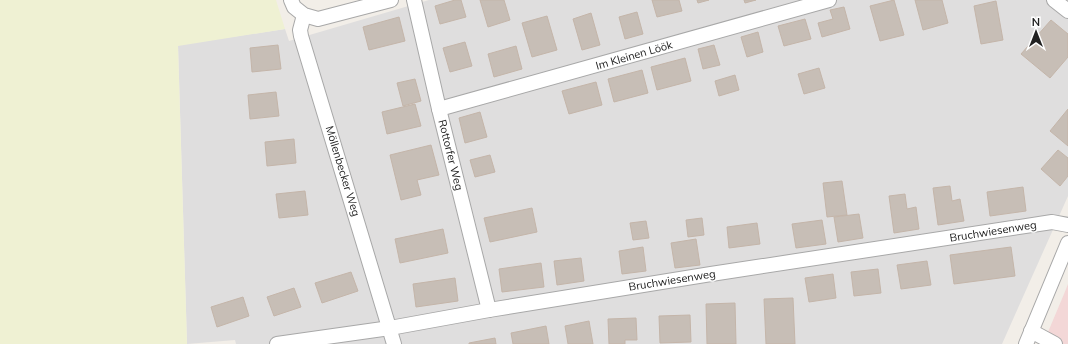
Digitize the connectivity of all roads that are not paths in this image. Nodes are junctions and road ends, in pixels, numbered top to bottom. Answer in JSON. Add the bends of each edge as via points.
{"nodes":[{"id":1,"x":291,"y":0,"type":"edge"},
{"id":2,"x":391,"y":0,"type":"edge"},
{"id":3,"x":414,"y":0,"type":"edge"},
{"id":4,"x":829,"y":0,"type":"edge"},
{"id":5,"x":1054,"y":0,"type":"edge"},
{"id":6,"x":1068,"y":11,"type":"edge"},
{"id":7,"x":304,"y":15,"type":"junction"},
{"id":8,"x":439,"y":109,"type":"junction"},
{"id":9,"x":1068,"y":225,"type":"edge"},
{"id":10,"x":1068,"y":243,"type":"edge"},
{"id":11,"x":489,"y":310,"type":"junction"},
{"id":12,"x":390,"y":328,"type":"junction"},
{"id":13,"x":1031,"y":331,"type":"junction"},
{"id":14,"x":277,"y":344,"type":"edge"},
{"id":15,"x":394,"y":344,"type":"edge"},
{"id":16,"x":1026,"y":344,"type":"edge"},
{"id":17,"x":1054,"y":344,"type":"edge"}],
"edges":[{"from":1,"to":7,"type":"street","via":[[294,7]]},
{"from":2,"to":7,"type":"street","via":[[318,19]]},
{"from":3,"to":8,"type":"street","name":"Rottorfer Weg"},
{"from":4,"to":8,"type":"street","name":"Im Kleinen Löök"},
{"from":5,"to":6,"type":"street"},
{"from":7,"to":12,"type":"street","name":"Möllenbecker Weg","via":[[301,36]]},
{"from":8,"to":11,"type":"street","name":"Rottorfer Weg"},
{"from":9,"to":11,"type":"street","name":"Bruchwiesenweg","via":[[1052,222]]},
{"from":10,"to":13,"type":"street"},
{"from":11,"to":12,"type":"street","name":"Bruchwiesenweg"},
{"from":12,"to":14,"type":"street","name":"Bruchwiesenweg"},
{"from":12,"to":15,"type":"street","name":"Möllenbecker Weg"},
{"from":13,"to":16,"type":"street"},
{"from":13,"to":17,"type":"street"}]}
